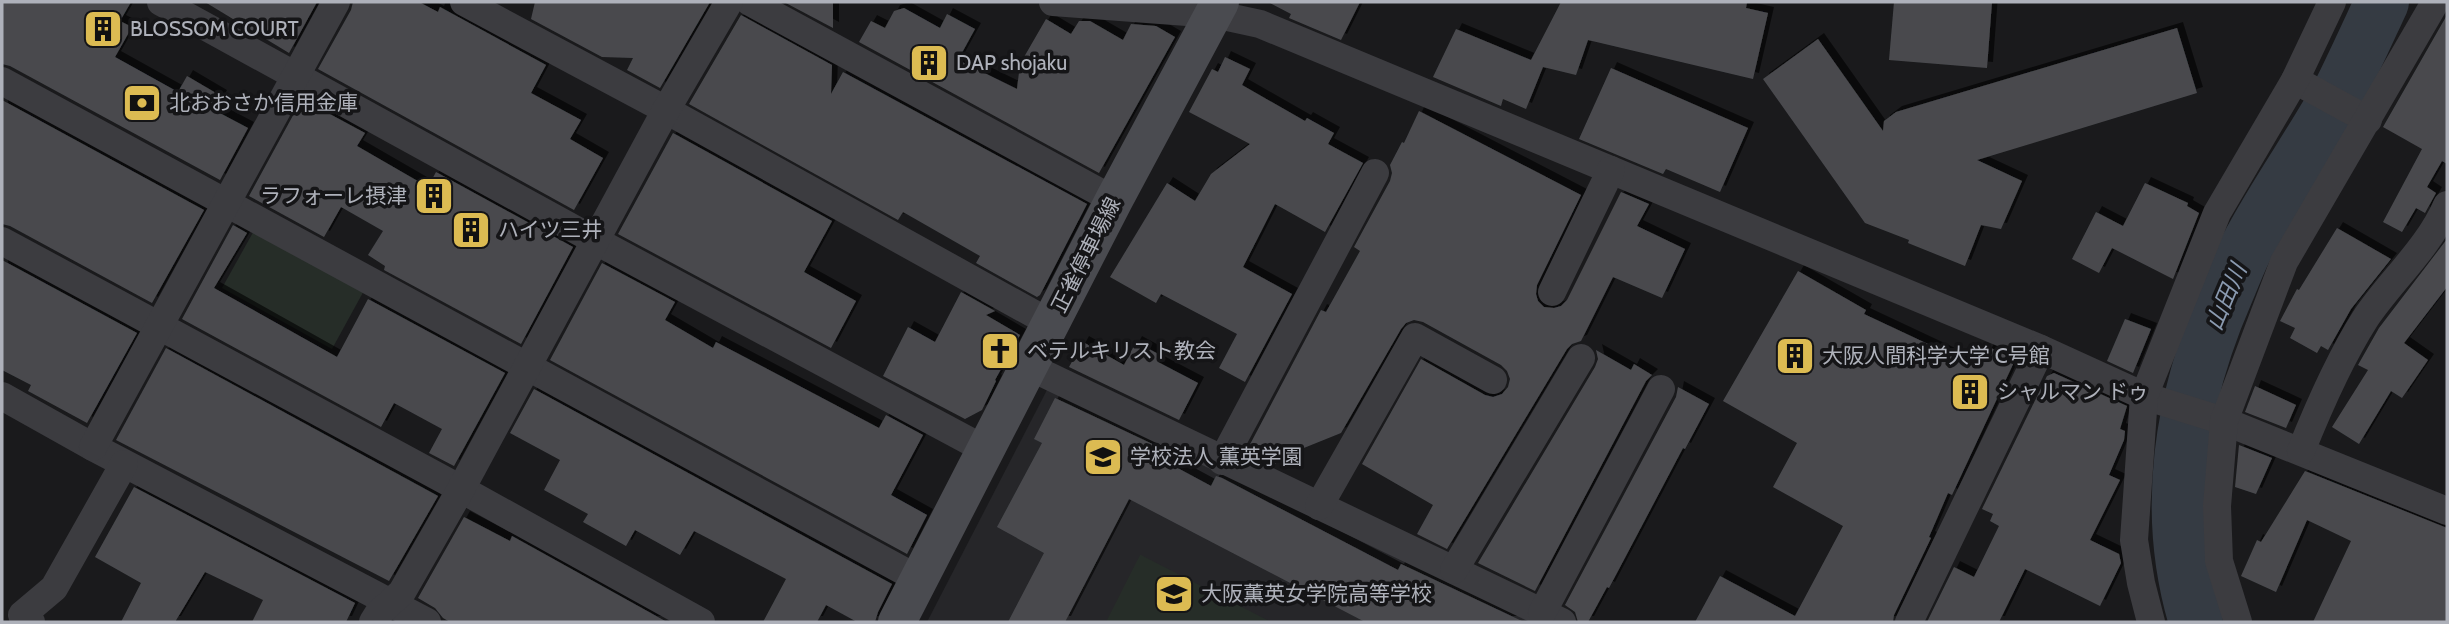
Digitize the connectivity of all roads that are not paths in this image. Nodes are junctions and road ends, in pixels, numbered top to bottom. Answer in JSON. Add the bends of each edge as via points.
{"nodes":[{"id":1,"x":162,"y":2,"type":"edge"},
{"id":2,"x":336,"y":2,"type":"edge"},
{"id":3,"x":464,"y":2,"type":"edge"},
{"id":4,"x":729,"y":2,"type":"edge"},
{"id":5,"x":750,"y":2,"type":"edge"},
{"id":6,"x":1053,"y":2,"type":"edge"},
{"id":7,"x":2332,"y":2,"type":"edge"},
{"id":8,"x":2432,"y":6,"type":"dead end"},
{"id":9,"x":1217,"y":8,"type":"edge"},
{"id":10,"x":296,"y":76,"type":"junction"},
{"id":11,"x":2,"y":81,"type":"edge"},
{"id":12,"x":2303,"y":84,"type":"junction"},
{"id":13,"x":666,"y":110,"type":"junction"},
{"id":14,"x":2363,"y":118,"type":"junction"},
{"id":15,"x":1611,"y":170,"type":"junction"},
{"id":16,"x":1375,"y":173,"type":"dead end"},
{"id":17,"x":1114,"y":200,"type":"junction"},
{"id":18,"x":229,"y":203,"type":"junction"},
{"id":19,"x":2447,"y":205,"type":"edge"},
{"id":20,"x":2,"y":241,"type":"edge"},
{"id":21,"x":596,"y":241,"type":"junction"},
{"id":22,"x":1552,"y":292,"type":"dead end"},
{"id":23,"x":1052,"y":324,"type":"junction"},
{"id":24,"x":160,"y":327,"type":"junction"},
{"id":25,"x":2041,"y":349,"type":"junction"},
{"id":26,"x":1581,"y":358,"type":"dead end"},
{"id":27,"x":528,"y":366,"type":"junction"},
{"id":28,"x":1030,"y":367,"type":"junction"},
{"id":29,"x":1493,"y":380,"type":"dead end"},
{"id":30,"x":1661,"y":389,"type":"dead end"},
{"id":31,"x":2144,"y":396,"type":"junction"},
{"id":32,"x":2,"y":397,"type":"edge"},
{"id":33,"x":2224,"y":421,"type":"junction"},
{"id":34,"x":93,"y":447,"type":"junction"},
{"id":35,"x":986,"y":450,"type":"junction"},
{"id":36,"x":2301,"y":451,"type":"junction"},
{"id":37,"x":1222,"y":461,"type":"junction"},
{"id":38,"x":124,"y":464,"type":"junction"},
{"id":39,"x":461,"y":489,"type":"junction"},
{"id":40,"x":1319,"y":506,"type":"junction"},
{"id":41,"x":2447,"y":511,"type":"edge"},
{"id":42,"x":1454,"y":570,"type":"junction"},
{"id":43,"x":920,"y":580,"type":"junction"},
{"id":44,"x":382,"y":612,"type":"edge"},
{"id":45,"x":18,"y":616,"type":"edge"},
{"id":46,"x":1552,"y":618,"type":"edge"},
{"id":47,"x":427,"y":622,"type":"edge"},
{"id":48,"x":701,"y":622,"type":"edge"},
{"id":49,"x":897,"y":622,"type":"edge"},
{"id":50,"x":1909,"y":622,"type":"edge"},
{"id":51,"x":2151,"y":622,"type":"edge"},
{"id":52,"x":2238,"y":622,"type":"edge"}],
"edges":[{"from":1,"to":10,"type":"street"},
{"from":2,"to":10,"type":"street"},
{"from":3,"to":13,"type":"street"},
{"from":4,"to":13,"type":"street"},
{"from":5,"to":17,"type":"street"},
{"from":6,"to":9,"type":"street"},
{"from":7,"to":12,"type":"street"},
{"from":8,"to":14,"type":"street"},
{"from":9,"to":15,"type":"street"},
{"from":9,"to":17,"type":"main road","name":"正雀停車場線"},
{"from":10,"to":18,"type":"street"},
{"from":10,"to":21,"type":"street"},
{"from":11,"to":18,"type":"street"},
{"from":12,"to":14,"type":"street"},
{"from":12,"to":31,"type":"street","via":[[2217,213]]},
{"from":13,"to":21,"type":"street"},
{"from":13,"to":23,"type":"street"},
{"from":14,"to":33,"type":"street","via":[[2284,262]]},
{"from":15,"to":22,"type":"street"},
{"from":15,"to":25,"type":"street"},
{"from":16,"to":37,"type":"street"},
{"from":17,"to":23,"type":"main road","name":"正雀停車場線"},
{"from":18,"to":24,"type":"street"},
{"from":18,"to":27,"type":"street"},
{"from":19,"to":36,"type":"street","via":[[2437,228],[2365,319],[2318,407]]},
{"from":20,"to":24,"type":"street"},
{"from":21,"to":27,"type":"street"},
{"from":21,"to":35,"type":"street"},
{"from":23,"to":28,"type":"main road","name":"正雀停車場線"},
{"from":24,"to":34,"type":"street"},
{"from":24,"to":39,"type":"street"},
{"from":25,"to":31,"type":"street"},
{"from":25,"to":50,"type":"street"},
{"from":26,"to":42,"type":"street"},
{"from":27,"to":39,"type":"street"},
{"from":27,"to":43,"type":"street"},
{"from":28,"to":35,"type":"main road","name":"正雀停車場線"},
{"from":28,"to":37,"type":"street"},
{"from":29,"to":40,"type":"street","via":[[1415,337]]},
{"from":30,"to":46,"type":"street"},
{"from":31,"to":33,"type":"street"},
{"from":31,"to":51,"type":"street","via":[[2134,540]]},
{"from":32,"to":34,"type":"street"},
{"from":33,"to":36,"type":"street"},
{"from":33,"to":52,"type":"street","via":[[2217,506],[2219,561]]},
{"from":34,"to":38,"type":"street"},
{"from":35,"to":43,"type":"main road","name":"正雀停車場線"},
{"from":36,"to":41,"type":"street"},
{"from":37,"to":40,"type":"street"},
{"from":38,"to":44,"type":"street"},
{"from":38,"to":45,"type":"street","via":[[54,588]]},
{"from":39,"to":44,"type":"street","via":[[402,592]]},
{"from":39,"to":48,"type":"street"},
{"from":40,"to":42,"type":"street"},
{"from":42,"to":46,"type":"street"},
{"from":43,"to":49,"type":"main road","name":"正雀停車場線"},
{"from":44,"to":47,"type":"street"}]}
